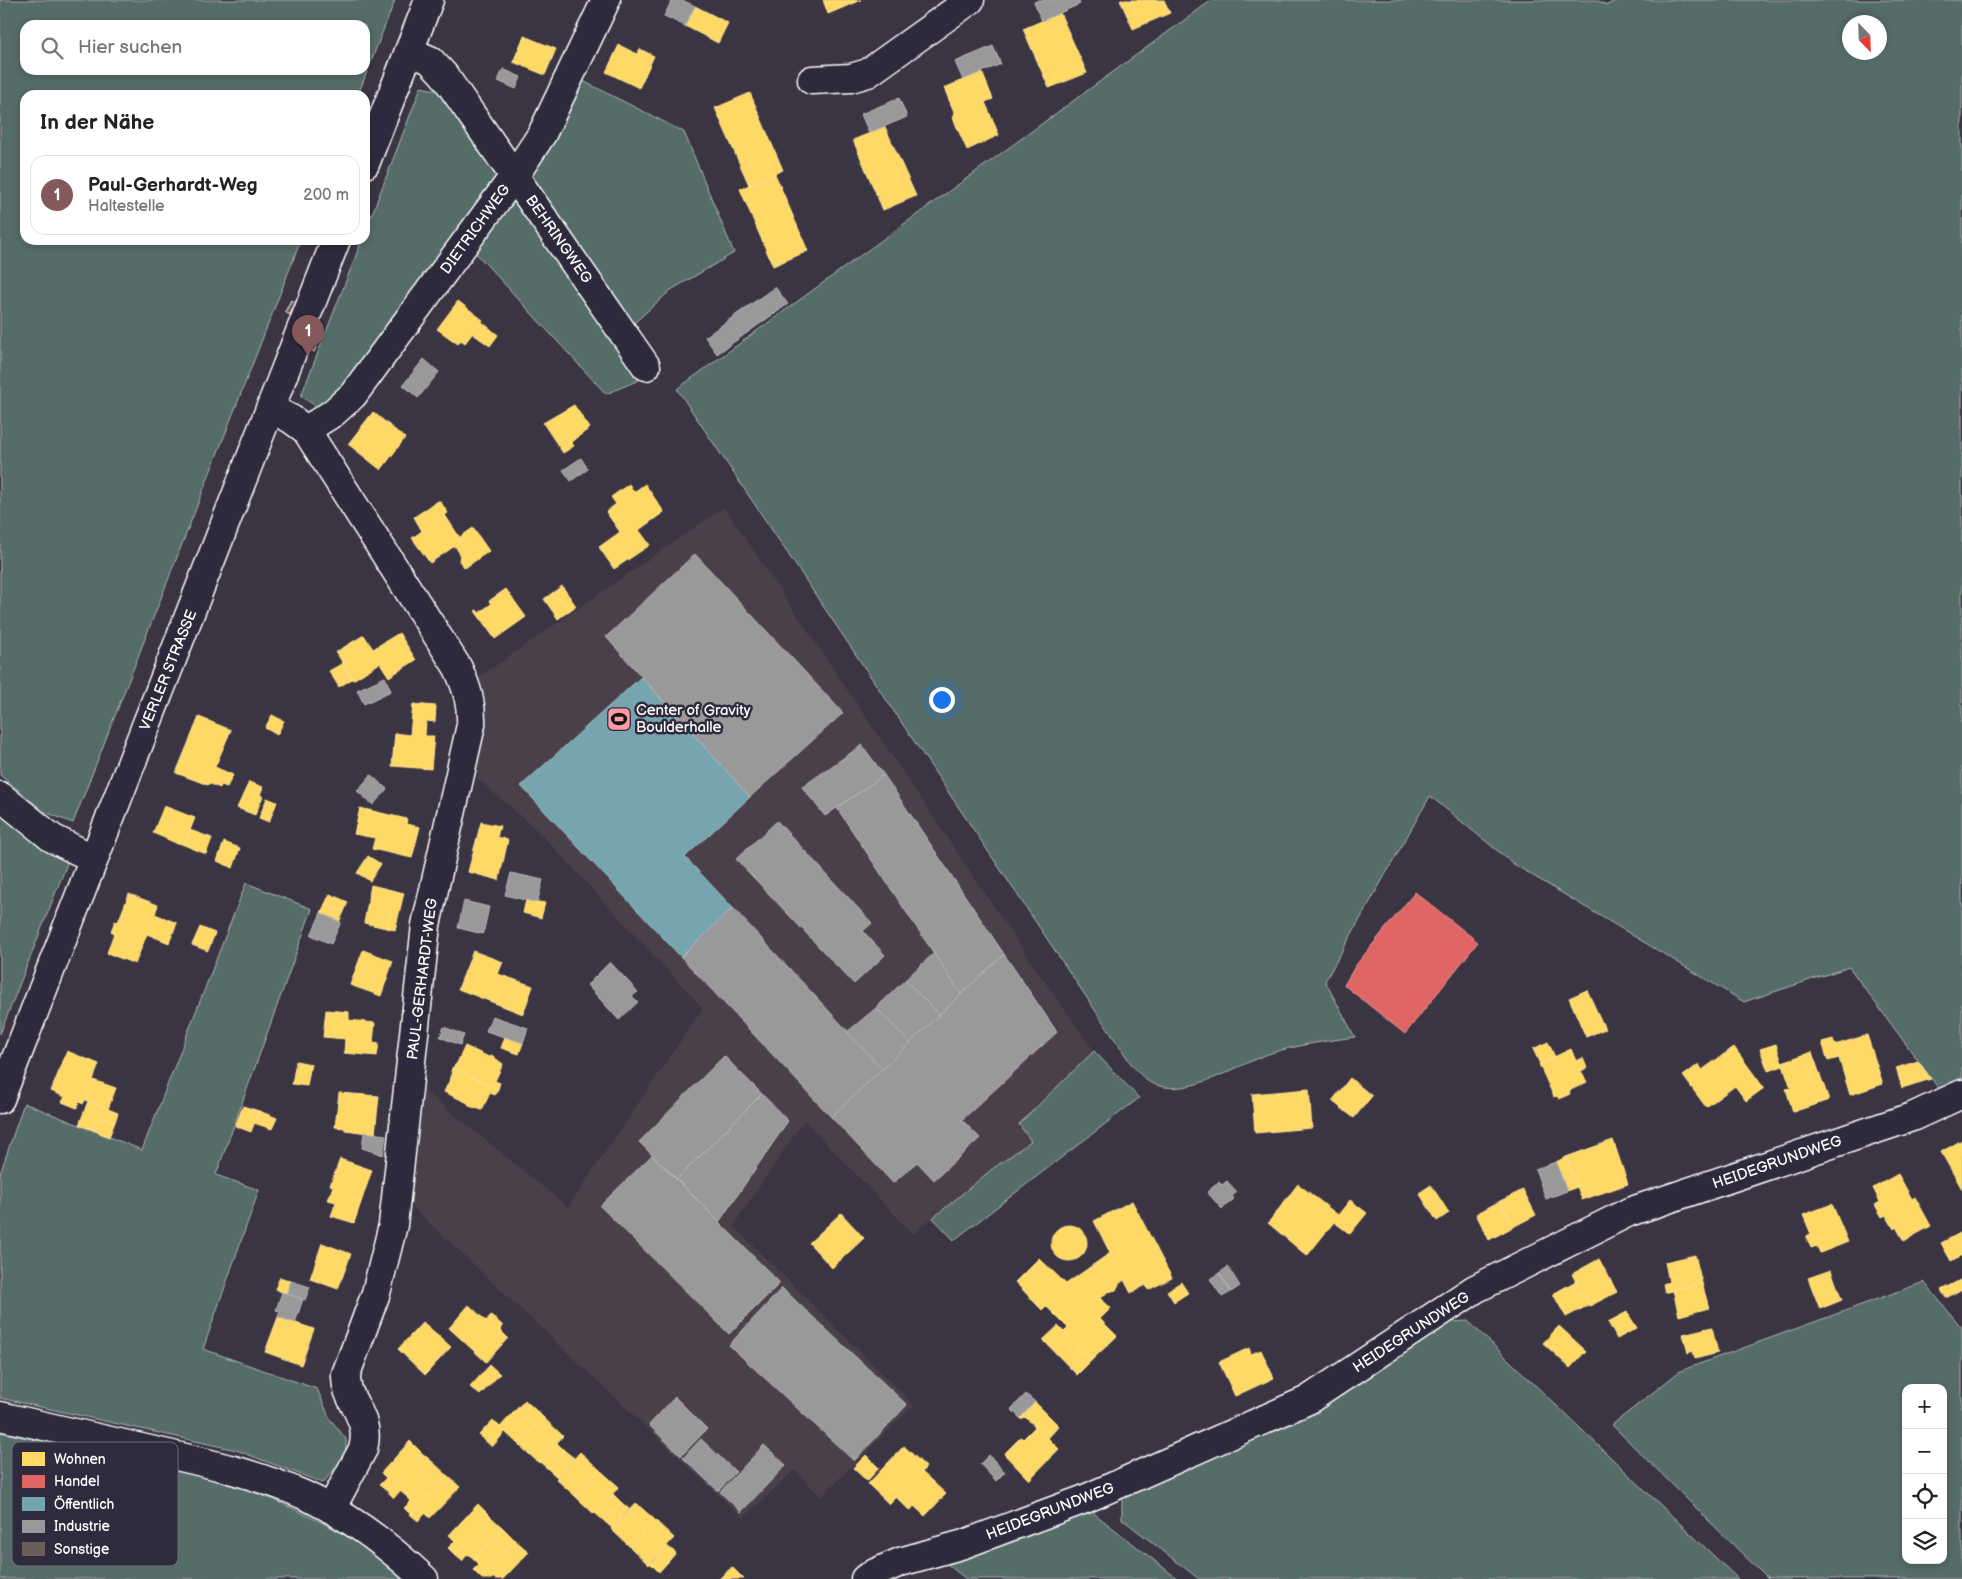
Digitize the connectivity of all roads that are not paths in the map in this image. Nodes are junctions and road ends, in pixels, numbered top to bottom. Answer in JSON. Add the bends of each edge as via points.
{"nodes":[{"id":1,"x":429,"y":0,"type":"edge"},
{"id":2,"x":606,"y":0,"type":"edge"},
{"id":3,"x":970,"y":0,"type":"edge"},
{"id":4,"x":409,"y":51,"type":"junction"},
{"id":5,"x":812,"y":80,"type":"dead end"},
{"id":6,"x":370,"y":151,"type":"edge"},
{"id":7,"x":515,"y":175,"type":"junction"},
{"id":8,"x":334,"y":245,"type":"edge"},
{"id":9,"x":646,"y":366,"type":"dead end"},
{"id":10,"x":271,"y":409,"type":"junction"},
{"id":11,"x":306,"y":430,"type":"junction"},
{"id":12,"x":0,"y":796,"type":"edge"},
{"id":13,"x":94,"y":859,"type":"junction"},
{"id":14,"x":1962,"y":1094,"type":"edge"},
{"id":15,"x":0,"y":1099,"type":"edge"},
{"id":16,"x":0,"y":1416,"type":"edge"},
{"id":17,"x":114,"y":1442,"type":"edge"},
{"id":18,"x":178,"y":1456,"type":"edge"},
{"id":19,"x":331,"y":1509,"type":"junction"},
{"id":20,"x":424,"y":1579,"type":"edge"},
{"id":21,"x":865,"y":1579,"type":"edge"}],
"edges":[{"from":1,"to":4,"type":"street"},
{"from":2,"to":7,"type":"street","name":"DIETRICHWEG","via":[[542,134]]},
{"from":3,"to":5,"type":"street","via":[[868,73],[851,78]]},
{"from":4,"to":6,"type":"street"},
{"from":4,"to":7,"type":"street","name":"BEHRINGWEG","via":[[430,60],[444,75]]},
{"from":7,"to":9,"type":"street","name":"BEHRINGWEG"},
{"from":7,"to":11,"type":"street","name":"DIETRICHWEG","via":[[354,394],[333,413]]},
{"from":8,"to":10,"type":"street","name":"VERLER STRASSE"},
{"from":10,"to":11,"type":"street","name":"PAUL-GERHARDT-WEG"},
{"from":10,"to":13,"type":"street","name":"VERLER STRASSE"},
{"from":11,"to":19,"type":"street","name":"PAUL-GERHARDT-WEG","via":[[458,668],[468,690],[471,708],[469,733],[426,925],[393,1225],[376,1293],[346,1374],[345,1382],[361,1413],[365,1441]]},
{"from":12,"to":13,"type":"street","via":[[52,838]]},
{"from":13,"to":15,"type":"street","name":"VERLER STRASSE"},
{"from":14,"to":21,"type":"street","name":"HEIDEGRUNDWEG","via":[[1902,1120],[1628,1212],[1475,1289],[1308,1400],[1085,1499],[964,1544],[900,1562]]},
{"from":16,"to":17,"type":"street"},
{"from":18,"to":19,"type":"street","via":[[233,1469],[296,1492]]},
{"from":19,"to":20,"type":"street","via":[[373,1537]]}]}
